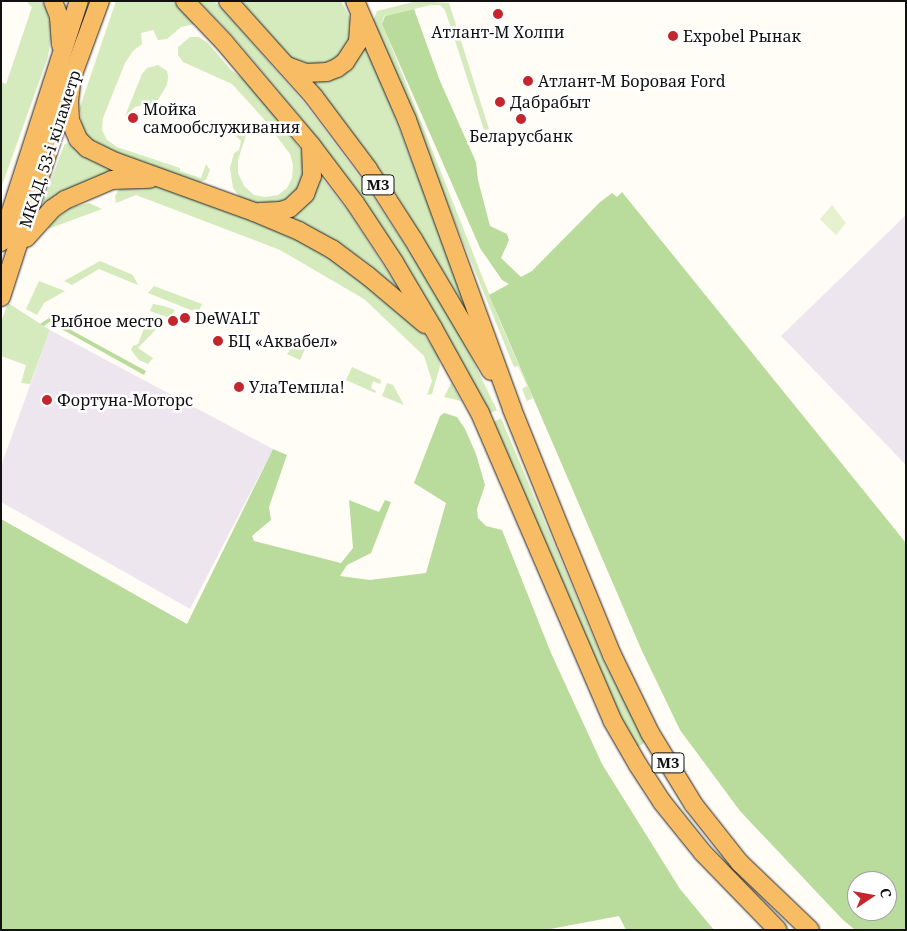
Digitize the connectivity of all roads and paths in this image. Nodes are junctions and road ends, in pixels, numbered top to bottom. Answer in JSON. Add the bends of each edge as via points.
{"nodes":[{"id":1,"x":53,"y":1,"type":"edge"},
{"id":2,"x":79,"y":1,"type":"edge"},
{"id":3,"x":100,"y":1,"type":"edge"},
{"id":4,"x":185,"y":1,"type":"edge"},
{"id":5,"x":228,"y":1,"type":"edge"},
{"id":6,"x":357,"y":6,"type":"edge"},
{"id":7,"x":61,"y":56,"type":"junction"},
{"id":8,"x":286,"y":65,"type":"junction"},
{"id":9,"x":72,"y":77,"type":"junction"},
{"id":10,"x":311,"y":145,"type":"junction"},
{"id":11,"x":168,"y":180,"type":"junction"},
{"id":12,"x":254,"y":212,"type":"junction"},
{"id":13,"x":1,"y":242,"type":"edge"},
{"id":14,"x":19,"y":246,"type":"junction"},
{"id":15,"x":1,"y":297,"type":"edge"},
{"id":16,"x":440,"y":339,"type":"junction"},
{"id":17,"x":512,"y":409,"type":"junction"},
{"id":18,"x":778,"y":930,"type":"edge"},
{"id":19,"x":810,"y":930,"type":"edge"}],
"edges":[{"from":1,"to":7,"type":"highway","via":[[59,17]]},
{"from":2,"to":7,"type":"highway","name":"МКАД, 53-і кіламетр"},
{"from":3,"to":9,"type":"highway","name":"МКАД, 53-і кіламетр"},
{"from":4,"to":10,"type":"highway","number":"М3"},
{"from":5,"to":8,"type":"highway","number":"М3"},
{"from":6,"to":8,"type":"highway","via":[[358,42],[345,62],[326,72],[313,73]]},
{"from":6,"to":17,"type":"highway","via":[[406,120]]},
{"from":7,"to":13,"type":"highway","name":"МКАД, 53-і кіламетр"},
{"from":8,"to":17,"type":"highway","number":"М3","via":[[368,169],[414,239]]},
{"from":9,"to":11,"type":"highway","via":[[70,120],[78,138],[87,148]]},
{"from":9,"to":14,"type":"highway","name":"МКАД, 53-і кіламетр"},
{"from":10,"to":12,"type":"highway","via":[[312,176],[305,194],[280,211]]},
{"from":10,"to":16,"type":"highway","number":"М3","via":[[394,262]]},
{"from":11,"to":12,"type":"highway"},
{"from":11,"to":14,"type":"highway","via":[[124,179],[99,184],[52,209]]},
{"from":12,"to":16,"type":"highway","via":[[332,249]]},
{"from":14,"to":15,"type":"highway","name":"МКАД, 53-і кіламетр"},
{"from":16,"to":18,"type":"highway","number":"М3","via":[[484,422],[612,720],[662,802],[704,853]]},
{"from":17,"to":19,"type":"highway","number":"М3","via":[[608,646],[650,733],[699,812],[740,863]]}]}
